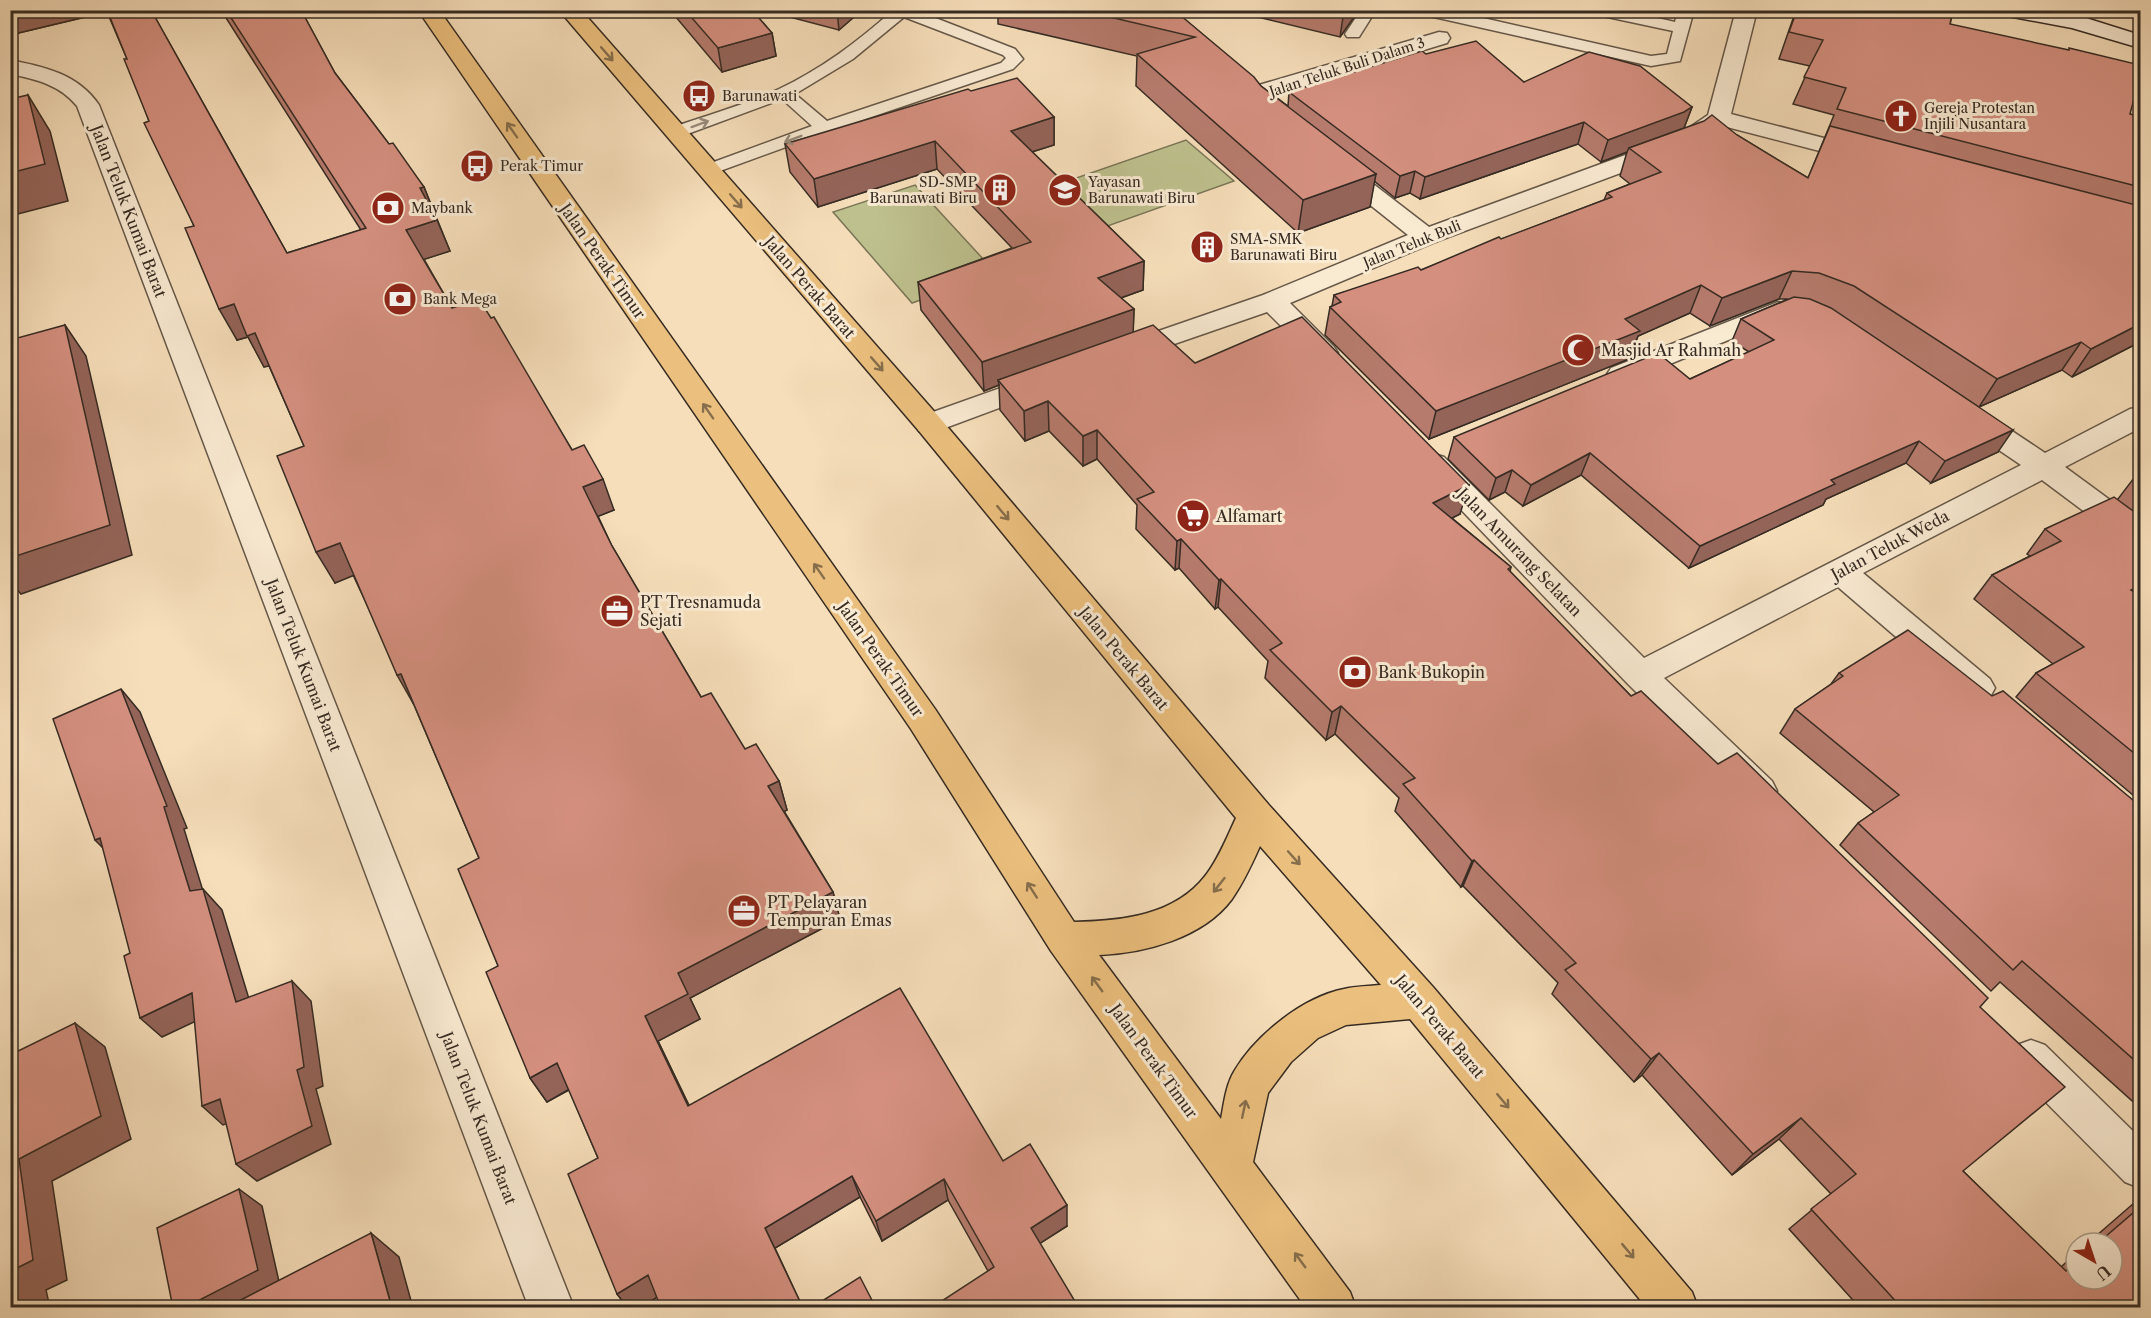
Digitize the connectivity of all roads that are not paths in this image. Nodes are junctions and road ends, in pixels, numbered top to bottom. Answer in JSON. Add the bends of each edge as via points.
{"nodes":[{"id":1,"x":428,"y":10,"type":"edge"},
{"id":2,"x":569,"y":10,"type":"edge"},
{"id":3,"x":1369,"y":10,"type":"edge"},
{"id":4,"x":1425,"y":10,"type":"edge"},
{"id":5,"x":1598,"y":10,"type":"edge"},
{"id":6,"x":1686,"y":10,"type":"edge"},
{"id":7,"x":1748,"y":10,"type":"edge"},
{"id":8,"x":2004,"y":10,"type":"edge"},
{"id":9,"x":2049,"y":10,"type":"edge"},
{"id":10,"x":903,"y":11,"type":"edge"},
{"id":11,"x":2081,"y":24,"type":"junction"},
{"id":12,"x":1682,"y":28,"type":"junction"},
{"id":13,"x":1353,"y":34,"type":"dead end"},
{"id":14,"x":1439,"y":38,"type":"dead end"},
{"id":15,"x":2140,"y":42,"type":"edge"},
{"id":16,"x":10,"y":67,"type":"edge"},
{"id":17,"x":784,"y":93,"type":"junction"},
{"id":18,"x":1719,"y":118,"type":"junction"},
{"id":19,"x":824,"y":128,"type":"junction"},
{"id":20,"x":676,"y":132,"type":"junction"},
{"id":21,"x":1889,"y":162,"type":"edge"},
{"id":22,"x":709,"y":170,"type":"junction"},
{"id":23,"x":1426,"y":237,"type":"junction"},
{"id":24,"x":1272,"y":301,"type":"junction"},
{"id":25,"x":1802,"y":311,"type":"edge"},
{"id":26,"x":1106,"y":359,"type":"edge"},
{"id":27,"x":1062,"y":374,"type":"edge"},
{"id":28,"x":1344,"y":374,"type":"edge"},
{"id":29,"x":1602,"y":382,"type":"edge"},
{"id":30,"x":1946,"y":400,"type":"edge"},
{"id":31,"x":2140,"y":416,"type":"edge"},
{"id":32,"x":929,"y":424,"type":"junction"},
{"id":33,"x":1429,"y":449,"type":"edge"},
{"id":34,"x":2042,"y":465,"type":"junction"},
{"id":35,"x":2140,"y":537,"type":"edge"},
{"id":36,"x":1841,"y":572,"type":"junction"},
{"id":37,"x":1640,"y":675,"type":"junction"},
{"id":38,"x":2004,"y":709,"type":"edge"},
{"id":39,"x":1782,"y":814,"type":"edge"},
{"id":40,"x":1255,"y":815,"type":"junction"},
{"id":41,"x":1064,"y":939,"type":"junction"},
{"id":42,"x":1419,"y":1000,"type":"junction"},
{"id":43,"x":2004,"y":1032,"type":"edge"},
{"id":44,"x":1231,"y":1166,"type":"junction"},
{"id":45,"x":2140,"y":1167,"type":"edge"},
{"id":46,"x":552,"y":1308,"type":"edge"},
{"id":47,"x":1334,"y":1308,"type":"edge"},
{"id":48,"x":1676,"y":1308,"type":"edge"}],
"edges":[{"from":41,"to":1,"type":"highway","name":"Jalan Perak Timur","one_way":true,"via":[[923,719]]},
{"from":2,"to":20,"type":"highway","name":"Jalan Perak Barat","one_way":true},
{"from":3,"to":13,"type":"lane"},
{"from":4,"to":12,"type":"lane","via":[[1652,61],[1674,58]]},
{"from":5,"to":12,"type":"lane"},
{"from":6,"to":12,"type":"lane"},
{"from":7,"to":18,"type":"street"},
{"from":8,"to":11,"type":"street"},
{"from":9,"to":11,"type":"street"},
{"from":10,"to":17,"type":"lane","via":[[838,62]]},
{"from":10,"to":19,"type":"lane","via":[[1010,52],[1015,59],[1008,66]]},
{"from":11,"to":15,"type":"street"},
{"from":14,"to":23,"type":"street","name":"Jalan Teluk Buli Dalam 3","via":[[1267,90],[1261,105]]},
{"from":16,"to":46,"type":"street","name":"Jalan Teluk Kumai Barat","via":[[67,84],[88,105]]},
{"from":17,"to":19,"type":"lane"},
{"from":20,"to":17,"type":"lane","one_way":true},
{"from":18,"to":21,"type":"street"},
{"from":18,"to":23,"type":"street","name":"Jalan Teluk Buli","via":[[1685,141]]},
{"from":19,"to":22,"type":"lane","one_way":true},
{"from":20,"to":22,"type":"highway","name":"Jalan Perak Barat"},
{"from":22,"to":32,"type":"highway","name":"Jalan Perak Barat","one_way":true},
{"from":23,"to":24,"type":"street","name":"Jalan Teluk Buli"},
{"from":24,"to":26,"type":"street","name":"Jalan Teluk Buli"},
{"from":24,"to":28,"type":"street"},
{"from":25,"to":29,"type":"street","via":[[1779,309]]},
{"from":27,"to":32,"type":"street"},
{"from":30,"to":34,"type":"street"},
{"from":31,"to":34,"type":"street","name":"Jalan Teluk Weda"},
{"from":32,"to":40,"type":"highway","name":"Jalan Perak Barat","one_way":true},
{"from":33,"to":37,"type":"street","name":"Jalan Amurang Selatan"},
{"from":34,"to":35,"type":"street"},
{"from":34,"to":36,"type":"street","name":"Jalan Teluk Weda"},
{"from":36,"to":37,"type":"street","name":"Jalan Teluk Weda"},
{"from":36,"to":38,"type":"street"},
{"from":37,"to":39,"type":"street","name":"Jalan Amurang Selatan"},
{"from":40,"to":41,"type":"highway","one_way":true,"via":[[1218,888],[1189,914],[1155,931],[1107,939]]},
{"from":40,"to":42,"type":"highway","name":"Jalan Perak Barat","one_way":true},
{"from":44,"to":41,"type":"highway","name":"Jalan Perak Timur","one_way":true},
{"from":44,"to":42,"type":"highway","one_way":true,"via":[[1249,1084],[1277,1049],[1304,1025],[1343,1007]]},
{"from":42,"to":48,"type":"highway","name":"Jalan Perak Barat","one_way":true},
{"from":43,"to":45,"type":"street"},
{"from":47,"to":44,"type":"highway","name":"Jalan Perak Timur","one_way":true}]}
